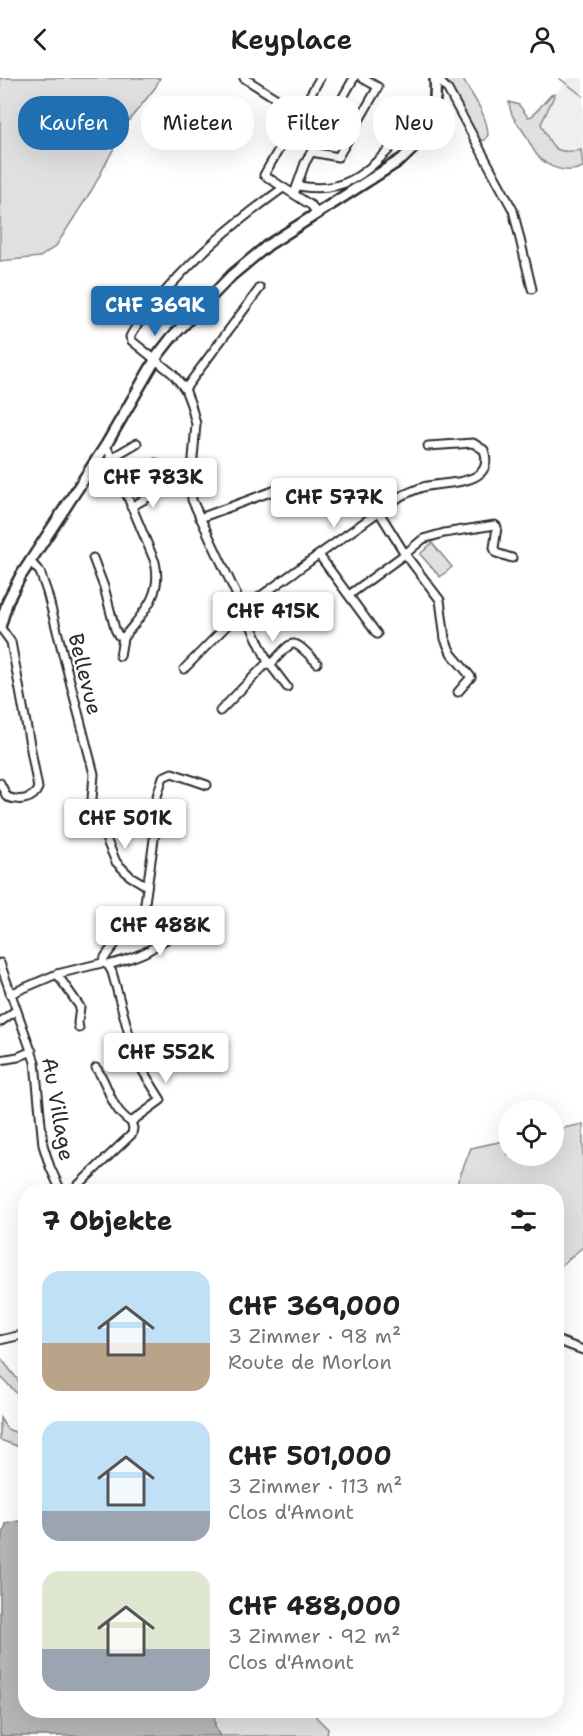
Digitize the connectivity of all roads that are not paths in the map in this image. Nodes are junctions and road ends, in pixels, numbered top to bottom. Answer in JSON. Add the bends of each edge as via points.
{"nodes":[{"id":1,"x":244,"y":78,"type":"edge"},
{"id":2,"x":320,"y":78,"type":"edge"},
{"id":3,"x":354,"y":78,"type":"edge"},
{"id":4,"x":362,"y":78,"type":"edge"},
{"id":5,"x":436,"y":78,"type":"edge"},
{"id":6,"x":273,"y":96,"type":"edge"},
{"id":7,"x":309,"y":96,"type":"edge"},
{"id":8,"x":278,"y":150,"type":"edge"},
{"id":9,"x":389,"y":150,"type":"edge"},
{"id":10,"x":312,"y":152,"type":"junction"},
{"id":11,"x":299,"y":186,"type":"junction"},
{"id":12,"x":283,"y":188,"type":"junction"},
{"id":13,"x":294,"y":194,"type":"junction"},
{"id":14,"x":316,"y":213,"type":"junction"},
{"id":15,"x":260,"y":288,"type":"dead end"},
{"id":16,"x":532,"y":288,"type":"dead end"},
{"id":17,"x":158,"y":360,"type":"junction"},
{"id":18,"x":185,"y":389,"type":"junction"},
{"id":19,"x":137,"y":443,"type":"dead end"},
{"id":20,"x":106,"y":445,"type":"junction"},
{"id":21,"x":428,"y":446,"type":"dead end"},
{"id":22,"x":112,"y":457,"type":"junction"},
{"id":23,"x":156,"y":463,"type":"dead end"},
{"id":24,"x":122,"y":484,"type":"junction"},
{"id":25,"x":163,"y":489,"type":"dead end"},
{"id":26,"x":131,"y":507,"type":"junction"},
{"id":27,"x":380,"y":512,"type":"junction"},
{"id":28,"x":200,"y":518,"type":"junction"},
{"id":29,"x":405,"y":554,"type":"junction"},
{"id":30,"x":319,"y":555,"type":"junction"},
{"id":31,"x":93,"y":558,"type":"dead end"},
{"id":32,"x":512,"y":558,"type":"dead end"},
{"id":33,"x":30,"y":561,"type":"junction"},
{"id":34,"x":349,"y":595,"type":"junction"},
{"id":35,"x":244,"y":608,"type":"junction"},
{"id":36,"x":0,"y":627,"type":"edge"},
{"id":37,"x":377,"y":634,"type":"dead end"},
{"id":38,"x":123,"y":638,"type":"junction"},
{"id":39,"x":120,"y":656,"type":"dead end"},
{"id":40,"x":269,"y":663,"type":"junction"},
{"id":41,"x":317,"y":663,"type":"dead end"},
{"id":42,"x":184,"y":669,"type":"dead end"},
{"id":43,"x":287,"y":687,"type":"dead end"},
{"id":44,"x":458,"y":692,"type":"dead end"},
{"id":45,"x":220,"y":711,"type":"dead end"},
{"id":46,"x":0,"y":783,"type":"edge"},
{"id":47,"x":207,"y":786,"type":"dead end"},
{"id":48,"x":92,"y":799,"type":"dead end"},
{"id":49,"x":98,"y":820,"type":"dead end"},
{"id":50,"x":147,"y":886,"type":"junction"},
{"id":51,"x":210,"y":926,"type":"dead end"},
{"id":52,"x":0,"y":963,"type":"edge"},
{"id":53,"x":105,"y":964,"type":"junction"},
{"id":54,"x":57,"y":974,"type":"junction"},
{"id":55,"x":10,"y":994,"type":"junction"},
{"id":56,"x":15,"y":1011,"type":"junction"},
{"id":57,"x":0,"y":1022,"type":"edge"},
{"id":58,"x":79,"y":1028,"type":"dead end"},
{"id":59,"x":32,"y":1052,"type":"junction"},
{"id":60,"x":0,"y":1060,"type":"edge"},
{"id":61,"x":96,"y":1068,"type":"dead end"},
{"id":62,"x":131,"y":1122,"type":"junction"},
{"id":63,"x":58,"y":1184,"type":"edge"},
{"id":64,"x":79,"y":1184,"type":"edge"},
{"id":65,"x":18,"y":1336,"type":"edge"},
{"id":66,"x":0,"y":1340,"type":"edge"},
{"id":67,"x":564,"y":1343,"type":"edge"},
{"id":68,"x":583,"y":1350,"type":"edge"}],
"edges":[{"from":1,"to":6,"type":"street"},
{"from":2,"to":7,"type":"street"},
{"from":3,"to":10,"type":"street"},
{"from":4,"to":10,"type":"street","via":[[378,87],[338,157]]},
{"from":5,"to":14,"type":"street","via":[[427,130],[411,151]]},
{"from":5,"to":16,"type":"street","via":[[448,90],[513,210]]},
{"from":8,"to":12,"type":"street","via":[[264,175]]},
{"from":9,"to":11,"type":"street","via":[[372,167],[346,183],[329,188]]},
{"from":10,"to":11,"type":"street"},
{"from":11,"to":13,"type":"street"},
{"from":12,"to":13,"type":"street"},
{"from":12,"to":17,"type":"street","via":[[206,248],[150,309],[130,338]]},
{"from":13,"to":14,"type":"street"},
{"from":14,"to":17,"type":"street","via":[[232,275],[172,337]]},
{"from":15,"to":18,"type":"street"},
{"from":17,"to":18,"type":"street"},
{"from":17,"to":20,"type":"street"},
{"from":18,"to":28,"type":"street","via":[[196,424],[191,481],[192,500]]},
{"from":19,"to":22,"type":"street"},
{"from":20,"to":22,"type":"street"},
{"from":20,"to":33,"type":"street"},
{"from":21,"to":27,"type":"street","via":[[473,443],[484,450],[485,466],[471,478],[401,496]]},
{"from":22,"to":24,"type":"street"},
{"from":23,"to":24,"type":"street"},
{"from":24,"to":26,"type":"street"},
{"from":25,"to":26,"type":"street"},
{"from":26,"to":38,"type":"street","via":[[158,574],[156,593]]},
{"from":27,"to":28,"type":"street","via":[[376,489],[289,485]]},
{"from":27,"to":29,"type":"street"},
{"from":27,"to":30,"type":"street"},
{"from":28,"to":35,"type":"street"},
{"from":29,"to":32,"type":"street","via":[[423,539],[495,525],[496,553]]},
{"from":29,"to":34,"type":"street"},
{"from":29,"to":44,"type":"street","via":[[440,600],[445,639],[471,677]]},
{"from":30,"to":34,"type":"street"},
{"from":30,"to":35,"type":"street"},
{"from":31,"to":38,"type":"street","via":[[115,629]]},
{"from":33,"to":36,"type":"street","via":[[14,587]]},
{"from":33,"to":48,"type":"street","name":"Bellevue","via":[[40,572],[47,592],[94,774]]},
{"from":34,"to":37,"type":"street"},
{"from":35,"to":40,"type":"street"},
{"from":35,"to":42,"type":"street"},
{"from":36,"to":46,"type":"street","via":[[11,642],[38,788],[27,798],[16,800],[7,797]]},
{"from":38,"to":39,"type":"street"},
{"from":40,"to":41,"type":"street","via":[[294,642]]},
{"from":40,"to":43,"type":"street"},
{"from":40,"to":45,"type":"street"},
{"from":47,"to":50,"type":"street","via":[[182,775],[172,773],[163,777],[157,796]]},
{"from":49,"to":50,"type":"street","via":[[116,862]]},
{"from":50,"to":53,"type":"street","via":[[144,910],[114,946]]},
{"from":51,"to":53,"type":"street","via":[[188,928],[147,951]]},
{"from":52,"to":55,"type":"street","name":"Au Village"},
{"from":53,"to":54,"type":"street"},
{"from":53,"to":62,"type":"street","via":[[112,972],[136,1060],[161,1100]]},
{"from":54,"to":55,"type":"street"},
{"from":54,"to":58,"type":"street","via":[[80,1007]]},
{"from":55,"to":56,"type":"street","name":"Au Village"},
{"from":56,"to":57,"type":"street"},
{"from":56,"to":59,"type":"street","name":"Au Village"},
{"from":59,"to":60,"type":"street"},
{"from":59,"to":63,"type":"street","name":"Au Village","via":[[43,1145]]},
{"from":61,"to":62,"type":"street","via":[[121,1116]]},
{"from":62,"to":64,"type":"street","via":[[132,1134]]},
{"from":65,"to":66,"type":"street"},
{"from":67,"to":68,"type":"street"}]}
